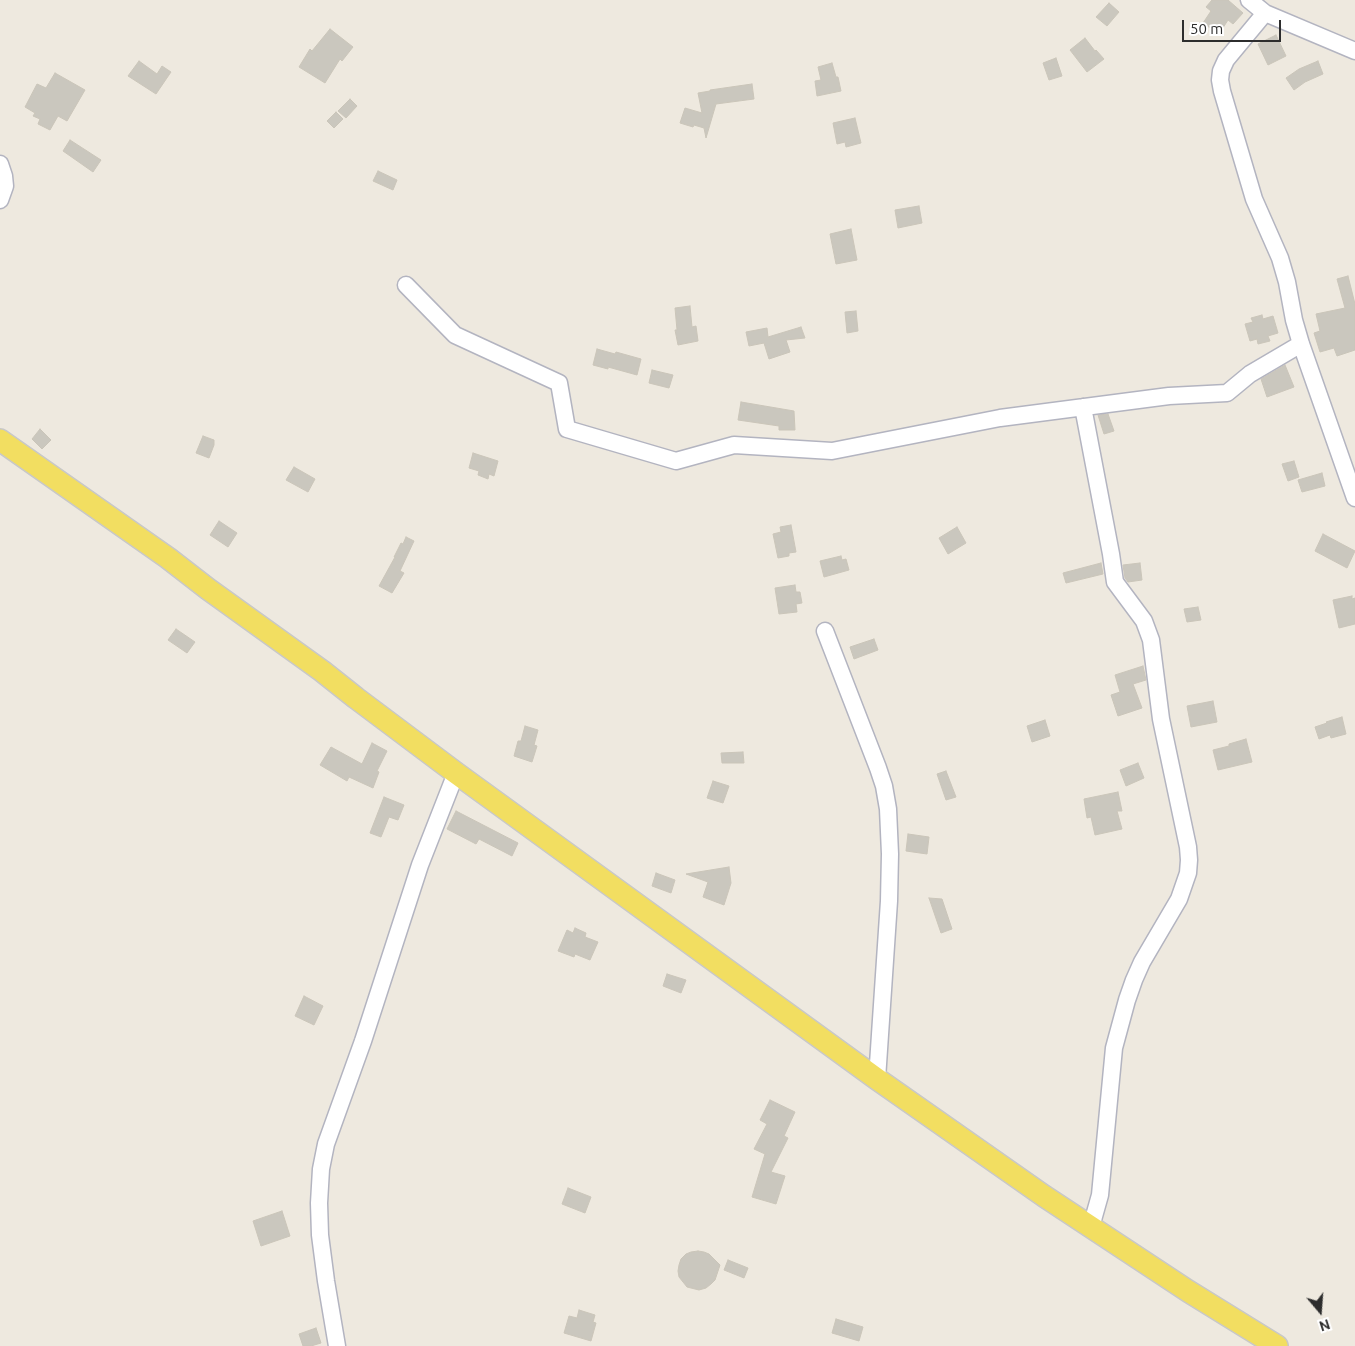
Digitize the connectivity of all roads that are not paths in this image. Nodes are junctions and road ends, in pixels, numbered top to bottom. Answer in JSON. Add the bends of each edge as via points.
{"nodes":[{"id":1,"x":1249,"y":0,"type":"edge"},
{"id":2,"x":1265,"y":13,"type":"junction"},
{"id":3,"x":1355,"y":52,"type":"edge"},
{"id":4,"x":0,"y":164,"type":"edge"},
{"id":5,"x":0,"y":200,"type":"edge"},
{"id":6,"x":406,"y":285,"type":"dead end"},
{"id":7,"x":1301,"y":344,"type":"junction"},
{"id":8,"x":1083,"y":407,"type":"junction"},
{"id":9,"x":0,"y":440,"type":"edge"},
{"id":10,"x":1355,"y":498,"type":"edge"},
{"id":11,"x":825,"y":631,"type":"dead end"},
{"id":12,"x":456,"y":774,"type":"junction"},
{"id":13,"x":877,"y":1079,"type":"junction"},
{"id":14,"x":1091,"y":1227,"type":"junction"},
{"id":15,"x":337,"y":1346,"type":"edge"},
{"id":16,"x":1277,"y":1346,"type":"edge"}],
"edges":[{"from":1,"to":2,"type":"street"},
{"from":2,"to":3,"type":"street"},
{"from":2,"to":7,"type":"street","via":[[1226,60],[1220,80],[1254,199],[1288,282]]},
{"from":4,"to":5,"type":"street","via":[[5,186]]},
{"from":6,"to":8,"type":"street","via":[[456,335],[559,383],[567,429],[676,461],[734,445],[832,451],[1000,418]]},
{"from":7,"to":8,"type":"street","via":[[1250,374],[1227,393],[1169,396]]},
{"from":7,"to":10,"type":"street"},
{"from":8,"to":14,"type":"street","via":[[1115,582],[1144,621],[1151,640],[1161,719],[1189,860],[1180,899],[1142,962],[1126,1000],[1114,1048],[1100,1195]]},
{"from":9,"to":12,"type":"main road","via":[[168,558]]},
{"from":11,"to":13,"type":"street","via":[[878,768],[888,809],[890,901]]},
{"from":12,"to":13,"type":"main road"},
{"from":12,"to":15,"type":"street","via":[[420,865],[326,1144],[321,1169],[320,1235]]},
{"from":13,"to":14,"type":"main road"},
{"from":14,"to":16,"type":"main road"}]}
